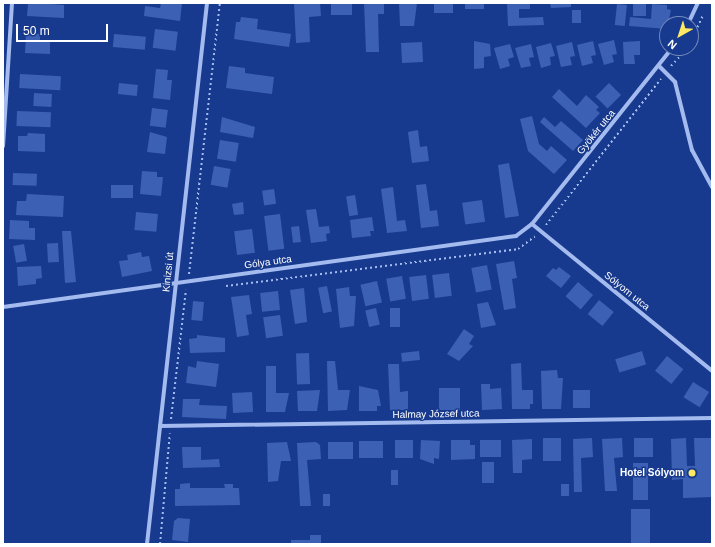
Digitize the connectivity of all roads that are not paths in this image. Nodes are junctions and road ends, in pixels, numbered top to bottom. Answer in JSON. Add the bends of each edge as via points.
{"nodes":[{"id":1,"x":12,"y":3,"type":"edge"},
{"id":2,"x":207,"y":3,"type":"edge"},
{"id":3,"x":698,"y":3,"type":"edge"},
{"id":4,"x":692,"y":16,"type":"edge"},
{"id":5,"x":666,"y":56,"type":"edge"},
{"id":6,"x":659,"y":66,"type":"junction"},
{"id":7,"x":3,"y":146,"type":"edge"},
{"id":8,"x":712,"y":187,"type":"edge"},
{"id":9,"x":532,"y":224,"type":"junction"},
{"id":10,"x":174,"y":284,"type":"junction"},
{"id":11,"x":3,"y":308,"type":"edge"},
{"id":12,"x":712,"y":371,"type":"edge"},
{"id":13,"x":712,"y":418,"type":"edge"},
{"id":14,"x":160,"y":426,"type":"junction"},
{"id":15,"x":147,"y":544,"type":"edge"}],
"edges":[{"from":1,"to":7,"type":"street"},
{"from":2,"to":10,"type":"street","name":"Kinizsi út"},
{"from":3,"to":4,"type":"street"},
{"from":5,"to":6,"type":"street","name":"Gyökér utca"},
{"from":6,"to":8,"type":"street","via":[[674,82],[692,150]]},
{"from":6,"to":9,"type":"street","name":"Gyökér utca"},
{"from":9,"to":10,"type":"street","name":"Gólya utca","via":[[516,236]]},
{"from":9,"to":12,"type":"street","name":"Sólyom utca"},
{"from":10,"to":11,"type":"street","name":"Gólya utca"},
{"from":10,"to":14,"type":"street","name":"Kinizsi út"},
{"from":13,"to":14,"type":"street","name":"Halmay József utca"},
{"from":14,"to":15,"type":"street","name":"Kinizsi út"}]}
